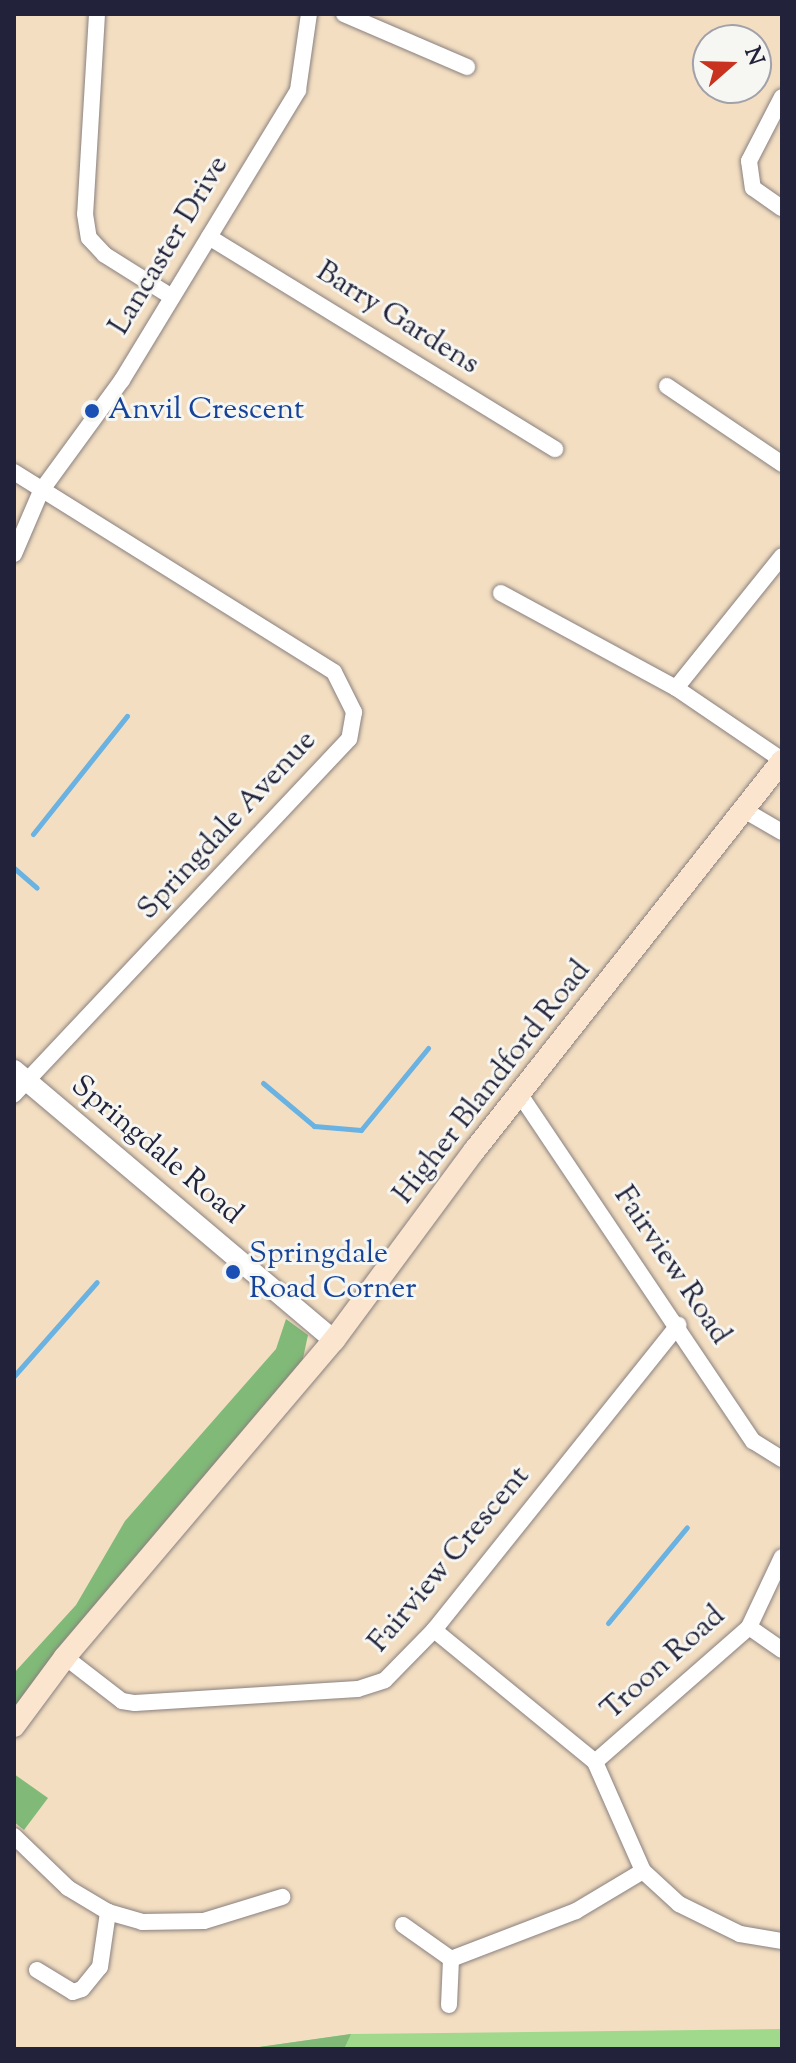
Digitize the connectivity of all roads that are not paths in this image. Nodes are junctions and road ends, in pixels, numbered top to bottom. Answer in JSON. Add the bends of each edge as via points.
{"nodes":[{"id":1,"x":97,"y":14,"type":"edge"},
{"id":2,"x":309,"y":14,"type":"edge"},
{"id":3,"x":344,"y":14,"type":"edge"},
{"id":4,"x":467,"y":67,"type":"dead end"},
{"id":5,"x":782,"y":97,"type":"edge"},
{"id":6,"x":782,"y":208,"type":"edge"},
{"id":7,"x":209,"y":237,"type":"junction"},
{"id":8,"x":172,"y":297,"type":"junction"},
{"id":9,"x":667,"y":386,"type":"dead end"},
{"id":10,"x":555,"y":449,"type":"dead end"},
{"id":11,"x":782,"y":464,"type":"edge"},
{"id":12,"x":14,"y":472,"type":"edge"},
{"id":13,"x":41,"y":491,"type":"junction"},
{"id":14,"x":14,"y":554,"type":"edge"},
{"id":15,"x":782,"y":556,"type":"edge"},
{"id":16,"x":501,"y":593,"type":"dead end"},
{"id":17,"x":676,"y":688,"type":"junction"},
{"id":18,"x":782,"y":760,"type":"edge"},
{"id":19,"x":744,"y":810,"type":"junction"},
{"id":20,"x":782,"y":832,"type":"edge"},
{"id":21,"x":18,"y":1082,"type":"edge"},
{"id":22,"x":521,"y":1096,"type":"junction"},
{"id":23,"x":678,"y":1325,"type":"junction"},
{"id":24,"x":334,"y":1340,"type":"junction"},
{"id":25,"x":782,"y":1459,"type":"edge"},
{"id":26,"x":782,"y":1557,"type":"edge"},
{"id":27,"x":749,"y":1627,"type":"junction"},
{"id":28,"x":434,"y":1630,"type":"junction"},
{"id":29,"x":782,"y":1650,"type":"edge"},
{"id":30,"x":65,"y":1657,"type":"junction"},
{"id":31,"x":14,"y":1726,"type":"edge"},
{"id":32,"x":595,"y":1762,"type":"junction"},
{"id":33,"x":14,"y":1836,"type":"edge"},
{"id":34,"x":643,"y":1871,"type":"junction"},
{"id":35,"x":282,"y":1897,"type":"dead end"},
{"id":36,"x":108,"y":1912,"type":"junction"},
{"id":37,"x":403,"y":1925,"type":"dead end"},
{"id":38,"x":782,"y":1941,"type":"edge"},
{"id":39,"x":451,"y":1959,"type":"junction"},
{"id":40,"x":37,"y":1970,"type":"dead end"},
{"id":41,"x":449,"y":2005,"type":"dead end"}],
"edges":[{"from":1,"to":8,"type":"street","via":[[85,214],[89,238],[105,255]]},
{"from":2,"to":7,"type":"street","name":"Lancaster Drive","via":[[298,90]]},
{"from":3,"to":4,"type":"street"},
{"from":5,"to":6,"type":"street","via":[[749,161],[753,188]]},
{"from":7,"to":8,"type":"street","name":"Lancaster Drive"},
{"from":7,"to":10,"type":"street","name":"Barry Gardens"},
{"from":8,"to":13,"type":"street","name":"Lancaster Drive","via":[[122,380]]},
{"from":9,"to":11,"type":"street"},
{"from":12,"to":13,"type":"street","name":"Springdale Avenue"},
{"from":13,"to":14,"type":"street"},
{"from":13,"to":21,"type":"street","name":"Springdale Avenue","via":[[334,672],[354,712],[349,739]]},
{"from":15,"to":17,"type":"street"},
{"from":16,"to":17,"type":"street"},
{"from":17,"to":18,"type":"street"},
{"from":18,"to":19,"type":"main road","name":"Higher Blandford Road"},
{"from":19,"to":20,"type":"street"},
{"from":19,"to":22,"type":"main road","name":"Higher Blandford Road"},
{"from":21,"to":24,"type":"street","name":"Springdale Road"},
{"from":22,"to":23,"type":"street","name":"Fairview Road"},
{"from":22,"to":24,"type":"main road","name":"Higher Blandford Road"},
{"from":23,"to":25,"type":"street","name":"Fairview Road","via":[[753,1441]]},
{"from":23,"to":28,"type":"street","name":"Fairview Crescent"},
{"from":24,"to":30,"type":"main road","name":"Higher Blandford Road"},
{"from":26,"to":27,"type":"street","name":"Troon Road"},
{"from":27,"to":29,"type":"street"},
{"from":27,"to":32,"type":"street","name":"Troon Road"},
{"from":28,"to":30,"type":"street","name":"Fairview Crescent","via":[[398,1672],[358,1689],[135,1703],[122,1701]]},
{"from":28,"to":32,"type":"street"},
{"from":30,"to":31,"type":"main road","name":"Higher Blandford Road"},
{"from":32,"to":34,"type":"street"},
{"from":33,"to":36,"type":"street","via":[[68,1888]]},
{"from":34,"to":38,"type":"street","via":[[679,1904],[728,1928]]},
{"from":34,"to":39,"type":"street","via":[[576,1911]]},
{"from":35,"to":36,"type":"street","via":[[204,1921],[142,1922]]},
{"from":36,"to":40,"type":"street","via":[[100,1967],[82,1989],[62,1987]]},
{"from":37,"to":39,"type":"street"},
{"from":39,"to":41,"type":"street"}]}
